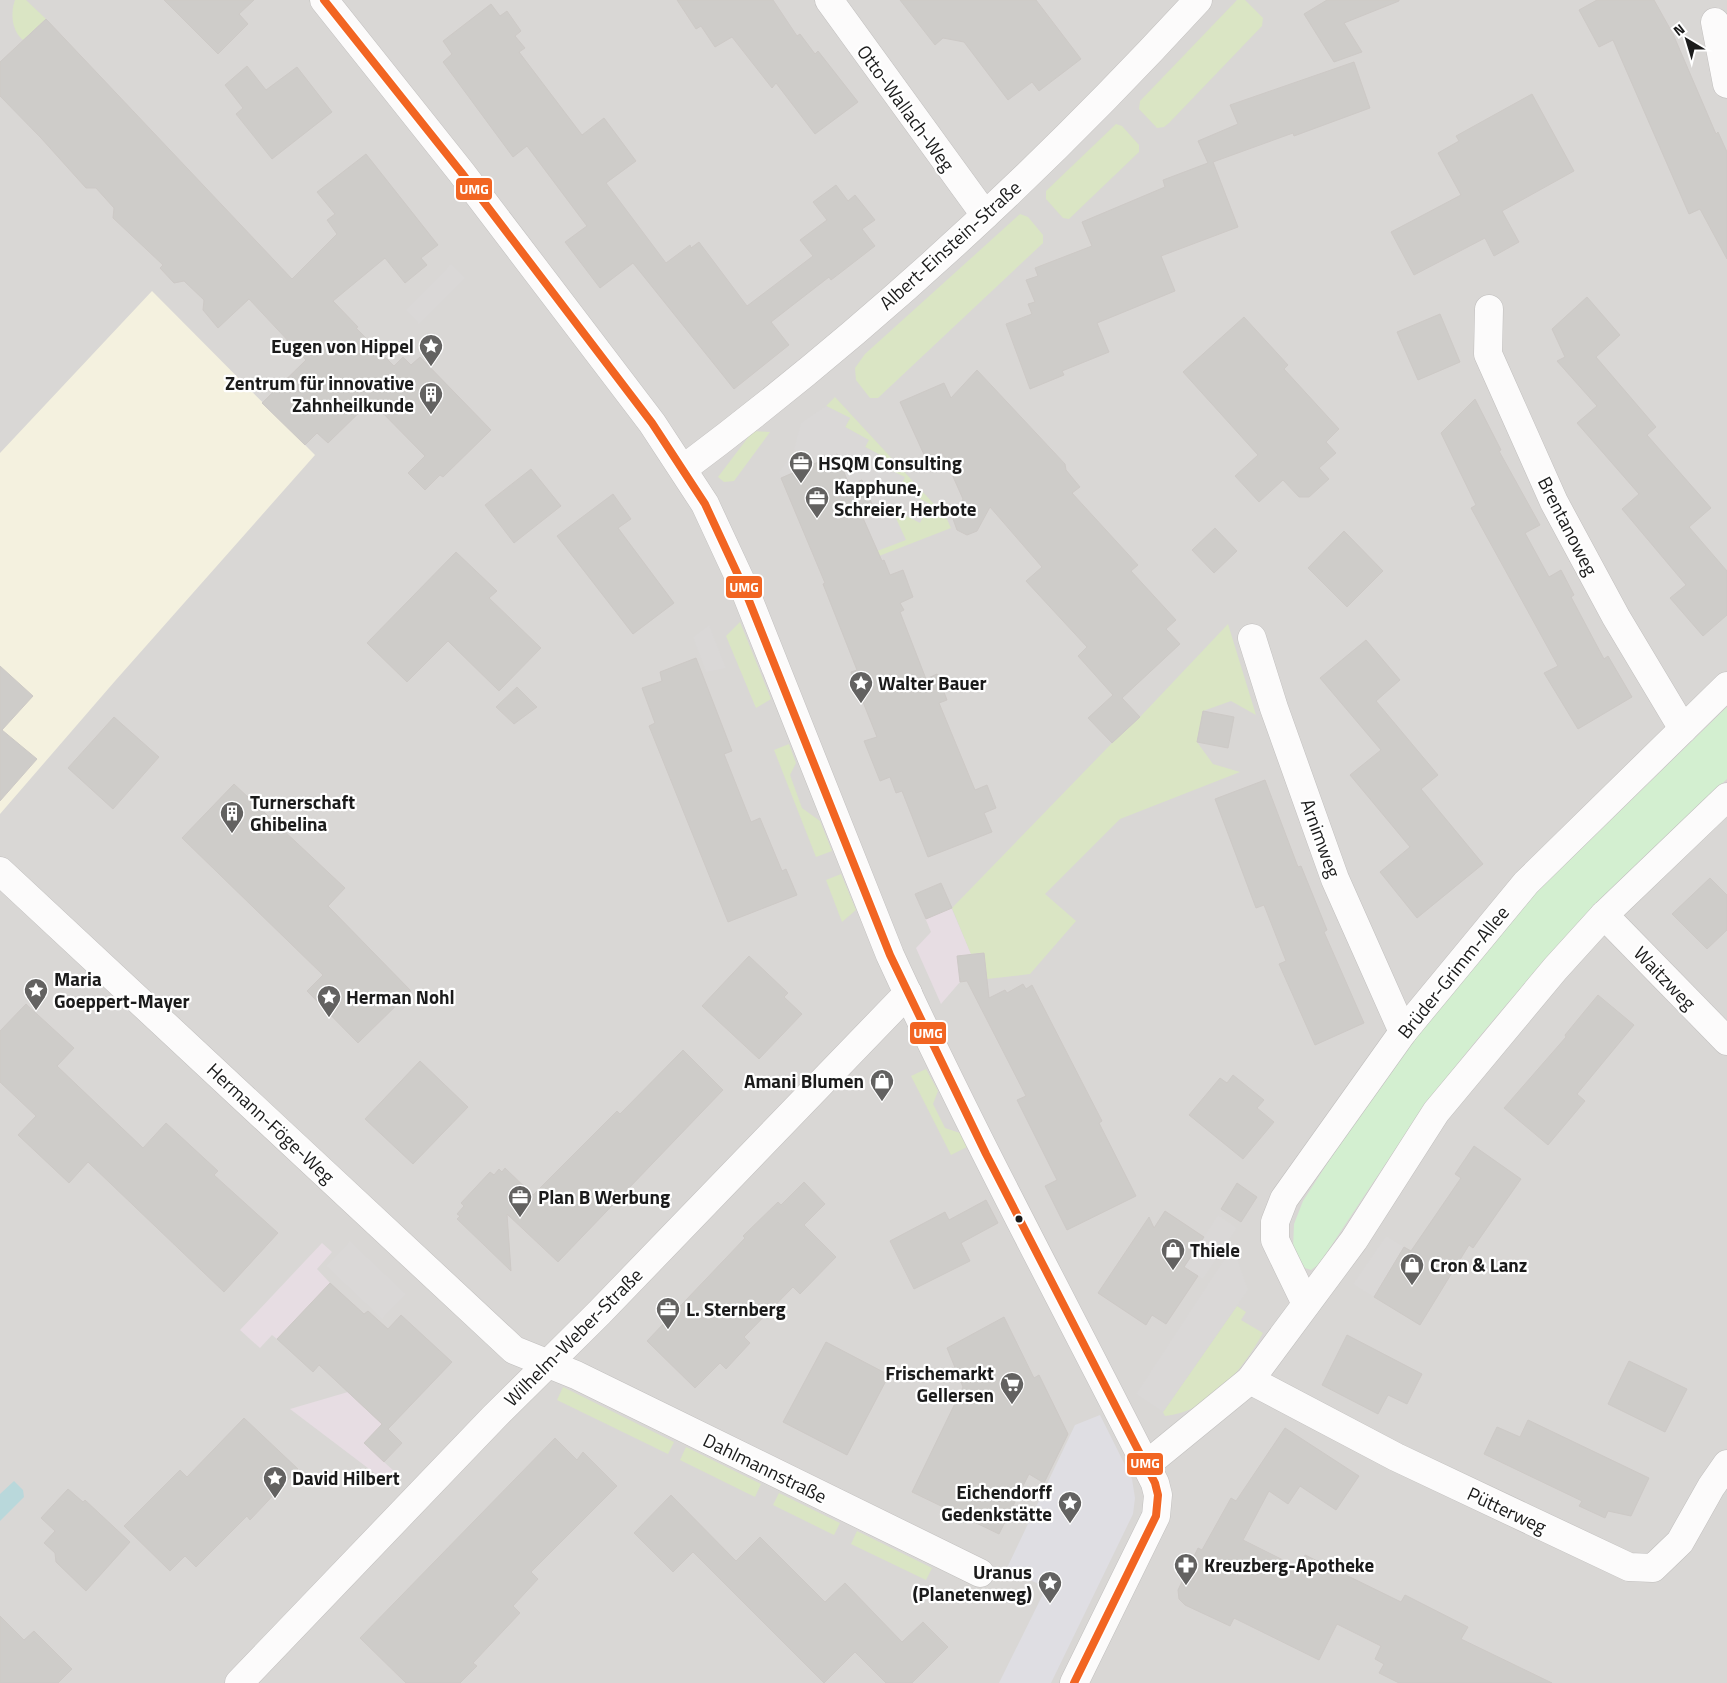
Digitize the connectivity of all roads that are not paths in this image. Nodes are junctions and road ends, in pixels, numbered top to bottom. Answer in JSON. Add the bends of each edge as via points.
{"nodes":[{"id":1,"x":324,"y":0,"type":"edge"},
{"id":2,"x":829,"y":0,"type":"edge"},
{"id":3,"x":1198,"y":0,"type":"edge"},
{"id":4,"x":1715,"y":22,"type":"dead end"},
{"id":5,"x":1727,"y":84,"type":"edge"},
{"id":6,"x":985,"y":215,"type":"junction"},
{"id":7,"x":1489,"y":310,"type":"dead end"},
{"id":8,"x":683,"y":469,"type":"junction"},
{"id":9,"x":1252,"y":638,"type":"dead end"},
{"id":10,"x":1727,"y":686,"type":"edge"},
{"id":11,"x":1683,"y":729,"type":"junction"},
{"id":12,"x":1727,"y":797,"type":"edge"},
{"id":13,"x":0,"y":872,"type":"edge"},
{"id":14,"x":1604,"y":915,"type":"junction"},
{"id":15,"x":908,"y":993,"type":"junction"},
{"id":16,"x":1403,"y":1032,"type":"junction"},
{"id":17,"x":1727,"y":1041,"type":"edge"},
{"id":18,"x":1306,"y":1304,"type":"junction"},
{"id":19,"x":548,"y":1365,"type":"junction"},
{"id":20,"x":1250,"y":1380,"type":"junction"},
{"id":21,"x":1727,"y":1464,"type":"edge"},
{"id":22,"x":1146,"y":1465,"type":"junction"},
{"id":23,"x":980,"y":1573,"type":"dead end"},
{"id":24,"x":239,"y":1683,"type":"edge"},
{"id":25,"x":1074,"y":1683,"type":"edge"}],
"edges":[{"from":1,"to":8,"type":"street","via":[[461,172]]},
{"from":2,"to":6,"type":"street","name":"Otto-Wallach-Weg"},
{"from":3,"to":6,"type":"street","name":"Albert-Einstein-Straße","via":[[1121,85]]},
{"from":4,"to":5,"type":"street"},
{"from":6,"to":8,"type":"street","name":"Albert-Einstein-Straße","via":[[823,360]]},
{"from":7,"to":11,"type":"street","name":"Brentanoweg","via":[[1488,354],[1554,502],[1616,617]]},
{"from":8,"to":15,"type":"street","via":[[718,528],[744,588]]},
{"from":9,"to":16,"type":"street","name":"Arnimweg","via":[[1335,879]]},
{"from":10,"to":11,"type":"street","name":"Brüder-Grimm-Allee"},
{"from":11,"to":16,"type":"street","name":"Brüder-Grimm-Allee","via":[[1526,883]]},
{"from":12,"to":14,"type":"street"},
{"from":13,"to":19,"type":"street","name":"Hermann-Föge-Weg","via":[[514,1350]]},
{"from":14,"to":17,"type":"street","name":"Waitzweg"},
{"from":14,"to":18,"type":"street","via":[[1436,1112],[1354,1240]]},
{"from":15,"to":19,"type":"street","name":"Wilhelm-Weber-Straße"},
{"from":15,"to":22,"type":"street","via":[[975,1132]]},
{"from":16,"to":18,"type":"street","name":"Brüder-Grimm-Allee","via":[[1284,1199],[1275,1222],[1275,1240]]},
{"from":18,"to":20,"type":"street"},
{"from":19,"to":23,"type":"street","name":"Dahlmannstraße","via":[[576,1375]]},
{"from":19,"to":24,"type":"street","name":"Wilhelm-Weber-Straße"},
{"from":20,"to":21,"type":"street","name":"Pütterweg","via":[[1396,1457],[1630,1567],[1652,1568],[1680,1542]]},
{"from":20,"to":22,"type":"street"},
{"from":22,"to":25,"type":"street","via":[[1158,1495],[1156,1516]]}]}
